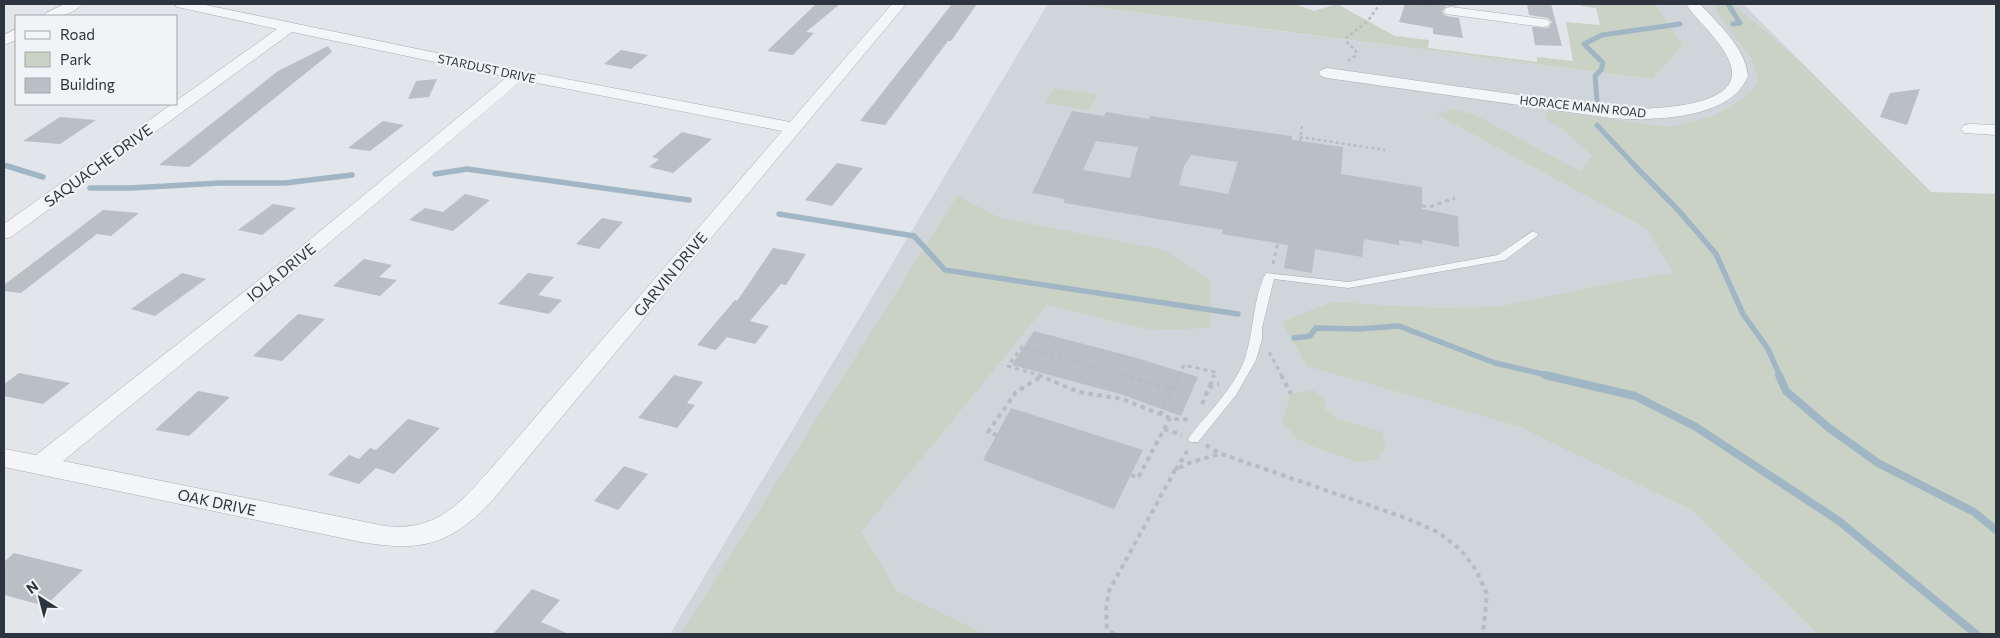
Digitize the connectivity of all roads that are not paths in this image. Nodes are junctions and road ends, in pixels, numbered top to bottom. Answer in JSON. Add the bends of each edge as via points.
{"nodes":[{"id":1,"x":75,"y":4,"type":"edge"},
{"id":2,"x":182,"y":4,"type":"edge"},
{"id":3,"x":899,"y":4,"type":"edge"},
{"id":4,"x":1693,"y":4,"type":"edge"},
{"id":5,"x":1446,"y":9,"type":"road end"},
{"id":6,"x":1489,"y":10,"type":"edge"},
{"id":7,"x":53,"y":15,"type":"edge"},
{"id":8,"x":1543,"y":23,"type":"dead end"},
{"id":9,"x":289,"y":26,"type":"junction"},
{"id":10,"x":15,"y":35,"type":"edge"},
{"id":11,"x":4,"y":41,"type":"edge"},
{"id":12,"x":1327,"y":73,"type":"dead end"},
{"id":13,"x":519,"y":75,"type":"junction"},
{"id":14,"x":794,"y":128,"type":"junction"},
{"id":15,"x":1970,"y":129,"type":"dead end"},
{"id":16,"x":1996,"y":130,"type":"edge"},
{"id":17,"x":4,"y":233,"type":"edge"},
{"id":18,"x":1533,"y":234,"type":"dead end"},
{"id":19,"x":1194,"y":439,"type":"road end"},
{"id":20,"x":4,"y":458,"type":"edge"},
{"id":21,"x":41,"y":465,"type":"junction"},
{"id":22,"x":431,"y":532,"type":"joint"}],
"edges":[{"from":1,"to":7,"type":"street"},
{"from":2,"to":9,"type":"street","name":"STARDUST DRIVE"},
{"from":3,"to":14,"type":"street","name":"GARVIN DRIVE"},
{"from":4,"to":12,"type":"street","name":"HORACE MANN ROAD","via":[[1730,49],[1740,76],[1735,87],[1721,97],[1681,111],[1656,114],[1596,110]]},
{"from":5,"to":6,"type":"street"},
{"from":6,"to":8,"type":"street"},
{"from":9,"to":13,"type":"street","name":"STARDUST DRIVE"},
{"from":9,"to":17,"type":"street","name":"SAQUACHE DRIVE"},
{"from":10,"to":11,"type":"street"},
{"from":13,"to":14,"type":"street","name":"STARDUST DRIVE"},
{"from":13,"to":21,"type":"street","name":"IOLA DRIVE","via":[[303,255]]},
{"from":14,"to":22,"type":"street","name":"GARVIN DRIVE","via":[[504,471],[467,512]]},
{"from":15,"to":16,"type":"street"},
{"from":18,"to":19,"type":"lane","via":[[1501,258],[1348,285],[1270,275],[1250,360],[1232,392]]},
{"from":20,"to":21,"type":"street","name":"OAK DRIVE"},
{"from":21,"to":22,"type":"street","name":"OAK DRIVE","via":[[361,532],[401,537]]}]}
